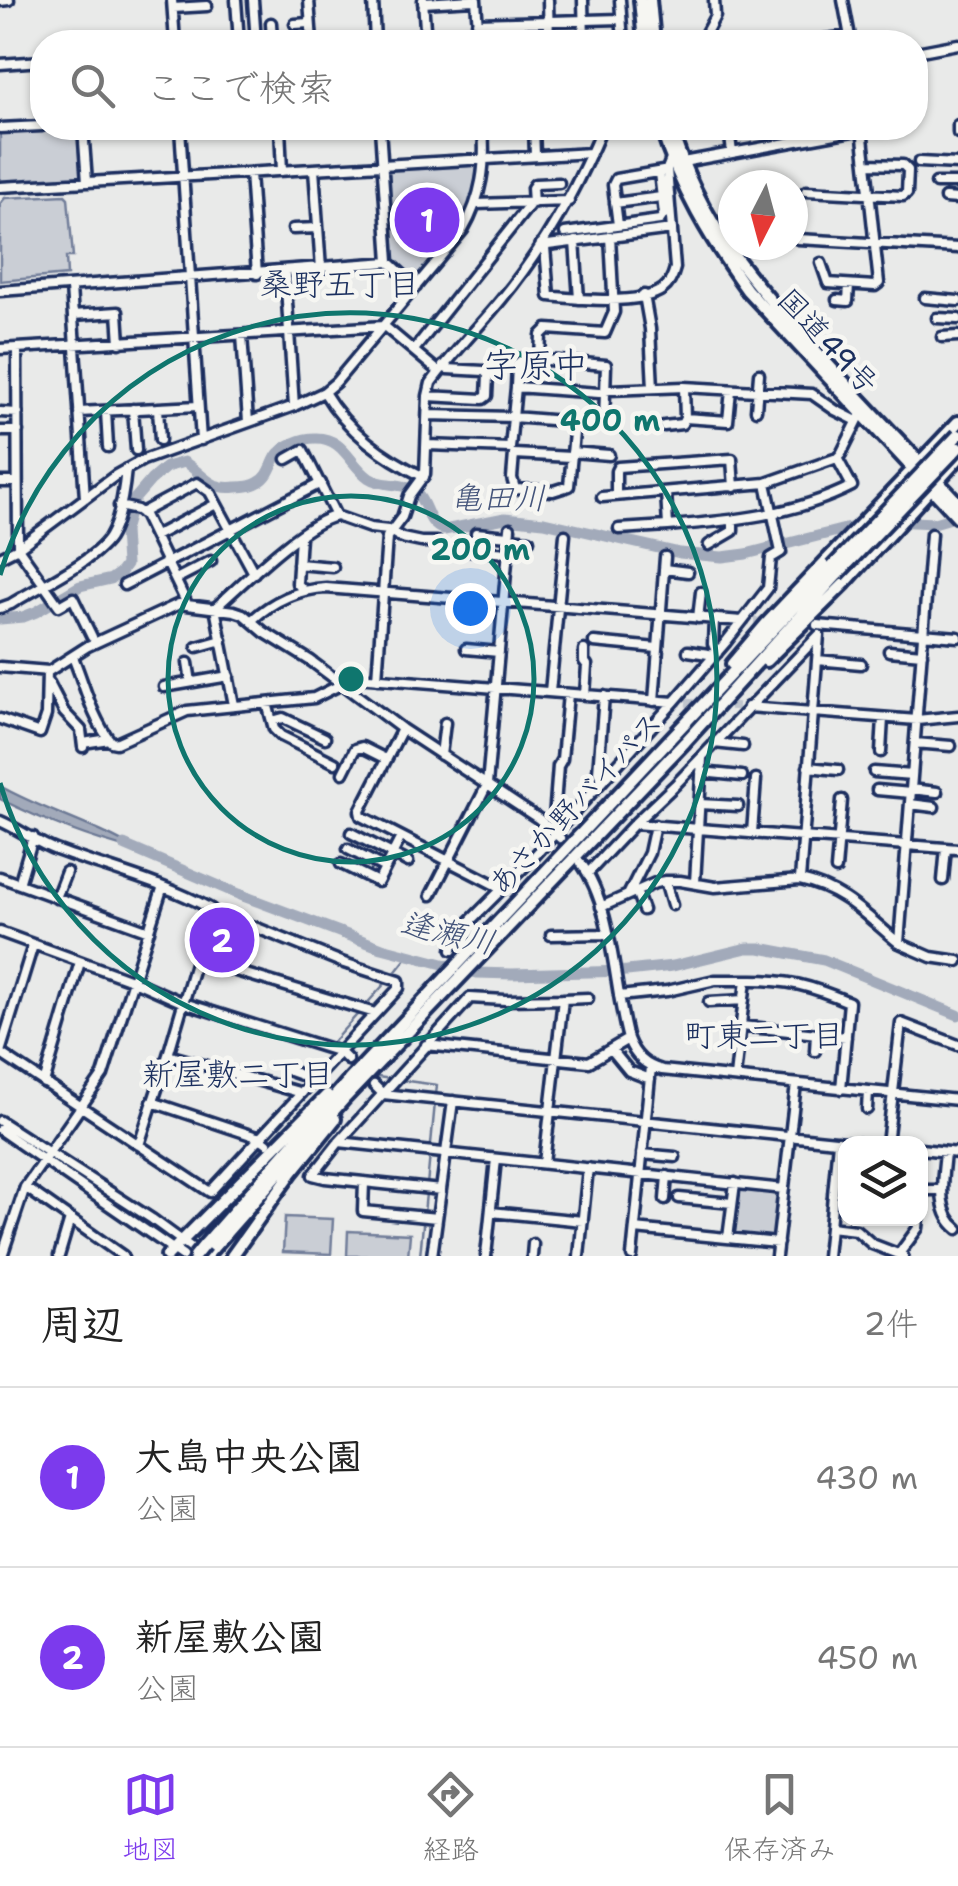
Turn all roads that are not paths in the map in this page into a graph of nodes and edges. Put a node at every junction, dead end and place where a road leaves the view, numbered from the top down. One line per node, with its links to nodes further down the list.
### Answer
1 (0, 0): 2 (street)
2 (8, 0)
3 (236, 0): 27 (street)
4 (253, 0): 28 (street)
5 (373, 0): 31 (street)
6 (474, 0): 15 (street); 24 (street)
7 (548, 0): 20 (street)
8 (583, 0): 21 (street)
9 (620, 0): 19 (street)
10 (640, 0): 37 (highway)
11 (650, 0): 38 (highway)
12 (714, 0): 39 (street)
13 (843, 0): 40 (street)
14 (309, 1): 16 (street); 23 (street)
15 (423, 2): 32 (street)
16 (295, 3)
17 (172, 4): 18 (street); 26 (street)
18 (207, 6)
19 (621, 19): 21 (street); 36 (street)
20 (549, 21): 21 (street); 24 (street); 34 (street)
21 (584, 21): 35 (street)
22 (271, 23): 29 (street)
23 (310, 23): 25 (street); 30 (street)
24 (478, 23): 33 (street)
25 (295, 24)
26 (174, 30)
27 (238, 30)
28 (255, 30)
29 (271, 30)
30 (311, 30)
31 (374, 30)
32 (425, 30)
33 (478, 30)
34 (549, 30)
35 (584, 30)
36 (622, 30)
37 (643, 30)
38 (653, 30)
39 (708, 30)
40 (848, 30)
41 (958, 44): 42 (street)
42 (928, 50)
43 (30, 62): 44 (street)
44 (0, 64)
45 (958, 125): 48 (street)
46 (30, 127): 47 (street)
47 (0, 128)
48 (958, 133)
49 (84, 140): 74 (street)
50 (181, 140): 73 (street)
51 (281, 140): 71 (street)
52 (381, 140): 68 (street)
53 (485, 140): 64 (street)
54 (535, 140): 63 (street)
55 (597, 140): 61 (street)
56 (664, 140): 69 (highway, 国道49号)
57 (671, 140): 69 (highway, 国道49号)
58 (730, 140): 62 (street)
59 (863, 140): 66 (street)
60 (796, 141): 62 (street)
61 (591, 153): 63 (street); 84 (street)
62 (732, 153): 69 (street)
63 (536, 156): 64 (street)
64 (486, 158): 68 (street); 87 (street)
65 (919, 162): 67 (street)
66 (866, 164): 80 (street); 80 (street)
67 (958, 164)
68 (382, 165): 70 (street); 99 (street)
69 (670, 166): 81 (street); 86 (street); 91 (street); 152 (highway, 国道49号); 172 (highway, 国道49号)
70 (314, 169): 71 (street); 89 (street)
71 (282, 171): 72 (street)
72 (250, 172): 73 (street); 103 (street)
73 (184, 176): 74 (street); 104 (street)
74 (87, 182): 78 (street)
75 (559, 183): 85 (street)
76 (936, 183): 77 (street)
77 (958, 183)
78 (0, 187)
79 (808, 191): 80 (street)
80 (870, 195): 96 (street)
81 (661, 197): 86 (street); 88 (street)
82 (945, 198): 83 (street)
83 (958, 199)
84 (568, 201): 85 (street); 97 (street)
85 (532, 203): 87 (street); 128 (street)
86 (615, 203): 88 (street)
87 (477, 204): 107 (street)
88 (618, 225): 92 (street)
89 (318, 228): 90 (street); 101 (street)
90 (293, 229)
91 (672, 229): 93 (street); 109 (street)
92 (564, 233)
93 (610, 236): 95 (street); 112 (street)
94 (808, 240): 96 (street)
95 (575, 241): 97 (street); 111 (street)
96 (875, 244): 98 (street); 105 (street)
97 (543, 246): 111 (street); 130 (street)
98 (958, 248)
99 (389, 262): 101 (street); 107 (street)
100 (821, 263): 105 (street)
101 (321, 268): 102 (street)
102 (285, 272): 103 (street); 119 (street)
103 (257, 274): 104 (street)
104 (190, 278): 106 (street); 123 (street)
105 (849, 284): 113 (street)
106 (71, 287): 108 (street); 115 (street)
107 (416, 287): 118 (street)
108 (0, 292)
109 (644, 296): 112 (street); 134 (street)
110 (925, 298): 114 (street)
111 (579, 299): 112 (street)
112 (613, 300): 129 (street)
113 (837, 300)
114 (958, 301)
115 (73, 315): 124 (street); 125 (street)
116 (937, 318): 117 (street)
117 (958, 318)
118 (384, 326): 119 (street); 128 (street); 138 (street)
119 (289, 331): 120 (street); 141 (street)
120 (242, 334): 123 (street); 153 (street)
121 (958, 336): 122 (street)
122 (942, 337)
123 (194, 338): 124 (street); 140 (street)
124 (120, 342): 125 (street)
125 (75, 345): 126 (street); 147 (street)
126 (18, 348): 127 (street); 148 (street)
127 (0, 349)
128 (414, 350): 130 (street)
129 (540, 360): 133 (street); 136 (street)
130 (441, 369): 139 (street); 139 (street)
131 (758, 374): 137 (street)
132 (684, 386): 134 (street); 135 (street); 151 (street)
133 (516, 387): 136 (street); 150 (street)
134 (652, 388): 136 (street)
135 (731, 390): 137 (street); 151 (street)
136 (605, 391): 154 (street)
137 (757, 391): 144 (street); 152 (street)
138 (324, 392): 141 (street); 174 (street)
139 (428, 396): 149 (street)
140 (198, 406): 142 (street); 161 (street)
141 (294, 406): 153 (street)
142 (158, 408): 143 (street); 160 (street)
143 (134, 410): 145 (street); 165 (street)
144 (756, 410)
145 (106, 411): 147 (street); 163 (street)
146 (0, 412): 148 (street)
147 (79, 412): 184 (street)
148 (18, 413): 158 (street)
149 (428, 415): 150 (street); 162 (street)
150 (513, 418): 154 (street); 166 (street)
151 (685, 418): 156 (street)
152 (860, 418): 169 (street); 172 (highway, 国道49号)
153 (248, 422): 161 (street)
154 (575, 422): 167 (street)
155 (958, 422): 172 (highway)
156 (664, 426)
157 (0, 431): 158 (street)
158 (18, 431): 176 (street)
159 (958, 436): 215 (highway, あさか野バイパス, bridge)
160 (160, 440)
161 (201, 440): 173 (street)
162 (428, 445): 166 (street); 174 (street)
163 (108, 447)
164 (958, 448): 215 (highway, あさか野バイパス, bridge)
165 (136, 450)
166 (512, 451): 167 (street); 167 (street)
167 (572, 455): 168 (street)
168 (609, 455)
169 (837, 458): 178 (street); 189 (street)
170 (287, 459): 177 (street)
171 (958, 459): 179 (highway)
172 (915, 465): 179 (highway, 国道49号); 265 (highway)
173 (126, 469): 184 (street); 186 (street)
174 (424, 476): 195 (street)
175 (0, 482): 176 (street)
176 (17, 482): 205 (street)
177 (321, 483): 190 (street); 194 (street)
178 (766, 483): 180 (street); 189 (street)
179 (934, 484): 187 (highway, 国道49号); 281 (highway)
180 (734, 487): 181 (street); 182 (street)
181 (666, 492): 182 (street); 192 (street)
182 (616, 496): 183 (street)
183 (602, 497)
184 (85, 498): 205 (street)
185 (216, 504): 188 (street); 194 (street); 200 (street)
186 (119, 506): 188 (street); 219 (street)
187 (956, 510)
188 (139, 511): 200 (street)
189 (772, 514): 191 (street); 233 (street)
190 (336, 516): 195 (street); 201 (street)
191 (732, 521): 192 (street); 204 (street)
192 (668, 526): 193 (street)
193 (619, 529)
194 (230, 530): 210 (street); 216 (street)
195 (390, 532): 203 (street); 223 (street)
196 (476, 533): 197 (street)
197 (509, 534): 202 (street); 207 (street)
198 (931, 534): 235 (street)
199 (566, 535): 226 (street)
200 (154, 536): 210 (street)
201 (300, 536): 212 (street); 216 (street)
202 (529, 540)
203 (436, 542)
204 (708, 544)
205 (18, 548): 209 (street); 219 (street)
206 (470, 550): 207 (street)
207 (508, 553): 224 (street)
208 (665, 557): 214 (street)
209 (0, 558)
210 (168, 562): 218 (street); 220 (street)
211 (211, 562): 218 (street)
212 (298, 564): 213 (street); 221 (street)
213 (333, 567)
214 (664, 568): 217 (street); 229 (street)
215 (835, 571): 265 (highway, あさか野バイパス); 281 (highway, あさか野バイパス)
216 (254, 572): 228 (street)
217 (688, 572)
218 (176, 580): 225 (street)
219 (43, 584): 227 (street); 236 (street)
220 (124, 584)
221 (304, 591): 223 (street); 232 (street)
222 (701, 592): 230 (street)
223 (383, 593): 224 (street); 256 (street)
224 (503, 602): 226 (street); 245 (street)
225 (186, 604): 228 (street); 249 (street)
226 (557, 606): 229 (street); 261 (street)
227 (0, 608)
228 (215, 608): 232 (street); 238 (street)
229 (660, 614): 230 (street); 241 (street)
230 (698, 618): 231 (street)
231 (714, 619): 233 (street); 247 (street)
232 (252, 620): 258 (street)
233 (742, 621): 247 (street)
234 (821, 629): 235 (street); 250 (street); 270 (street)
235 (924, 634): 237 (street); 248 (street)
236 (92, 636)
237 (958, 637)
238 (222, 640): 240 (street); 255 (street)
239 (594, 642): 241 (street)
240 (197, 646)
241 (657, 648): 266 (street)
242 (466, 649): 245 (street)
243 (584, 650): 263 (street)
244 (688, 651): 247 (street)
245 (498, 652): 260 (street)
246 (889, 652): 248 (street)
247 (716, 654): 267 (street)
248 (922, 654): 275 (street)
249 (73, 657): 254 (street); 280 (street)
250 (817, 660): 252 (street); 271 (street)
251 (188, 664): 257 (street)
252 (861, 664)
253 (0, 667): 254 (street)
254 (47, 676): 274 (street); 280 (street)
255 (229, 676): 257 (street); 269 (street)
256 (376, 679): 258 (street); 260 (street)
257 (191, 682): 259 (street)
258 (342, 684): 268 (street); 278 (street)
259 (164, 687)
260 (496, 688): 261 (street); 300 (street)
261 (550, 692): 262 (street)
262 (568, 694): 263 (street); 309 (street)
263 (584, 695): 264 (street)
264 (604, 696): 266 (street); 299 (street)
265 (708, 697): 357 (highway, あさか野バイパス)
266 (654, 701): 267 (street)
267 (674, 702): 299 (street)
268 (268, 703): 269 (street); 276 (street)
269 (234, 705): 280 (street)
270 (748, 707): 271 (street); 283 (street)
271 (813, 712): 273 (street); 291 (street)
272 (958, 716): 275 (street)
273 (883, 718): 275 (street); 286 (street)
274 (0, 719)
275 (916, 720): 282 (street)
276 (272, 721): 279 (street); 290 (street)
277 (445, 723): 287 (street)
278 (402, 728): 287 (street); 289 (street)
279 (325, 738)
280 (108, 739)
281 (685, 742): 357 (highway, あさか野バイパス)
282 (915, 743): 285 (street); 296 (street)
283 (714, 744): 284 (street); 288 (street)
284 (743, 746)
285 (951, 746)
286 (880, 752)
287 (441, 755): 300 (street)
288 (702, 758): 293 (street); 313 (street)
289 (386, 759): 295 (street); 320 (street)
290 (335, 763)
291 (808, 766): 292 (street); 321 (street)
292 (838, 770)
293 (701, 772): 297 (street); 305 (street)
294 (874, 772): 296 (street)
295 (343, 773)
296 (912, 775): 302 (street)
297 (742, 776)
298 (756, 779): 317 (street)
299 (602, 781): 312 (street)
300 (487, 785): 310 (street); 328 (street)
301 (878, 790): 302 (street)
302 (911, 791): 303 (street); 306 (street)
303 (937, 792)
304 (842, 800): 322 (street)
305 (698, 804): 307 (street); 315 (street)
306 (910, 804): 308 (street); 323 (street)
307 (738, 806)
308 (934, 807)
309 (554, 818): 310 (street); 312 (street)
310 (539, 819): 318 (street)
311 (0, 821): 319 (street)
312 (566, 821): 318 (street)
313 (634, 824): 314 (street); 335 (street)
314 (655, 826): 315 (street); 344 (street)
315 (697, 829): 317 (street); 340 (street)
316 (352, 832): 327 (street)
317 (752, 833): 321 (street)
318 (558, 835): 343 (street)
319 (33, 837): 341 (street); 342 (street)
320 (402, 837): 327 (street); 328 (street)
321 (803, 837): 322 (street); 337 (street)
322 (840, 840): 323 (street); 333 (street)
323 (907, 845): 324 (street); 354 (street)
324 (946, 848): 326 (street); 338 (street)
325 (348, 849): 332 (street)
326 (958, 849)
327 (392, 854): 329 (street); 332 (street)
328 (449, 861): 343 (street); 345 (street)
329 (408, 862)
330 (581, 863): 335 (street)
331 (341, 864): 332 (street)
332 (386, 868)
333 (836, 870)
334 (66, 872): 346 (street)
335 (588, 873): 348 (street)
336 (0, 878): 341 (street)
337 (800, 880): 340 (street); 354 (street)
338 (944, 880)
339 (665, 881): 340 (street); 344 (street); 347 (street)
340 (694, 883)
341 (19, 884): 346 (street)
342 (162, 889): 350 (street); 358 (street)
343 (503, 890): 356 (street)
344 (632, 893): 348 (street); 349 (street)
345 (432, 895)
346 (56, 898): 350 (street)
347 (672, 905)
348 (600, 908): 353 (street)
349 (643, 910)
350 (149, 931): 363 (street)
351 (0, 932): 355 (street)
352 (551, 934): 353 (street)
353 (608, 934): 364 (street)
354 (899, 943): 359 (street)
355 (34, 945): 360 (street); 379 (street)
356 (452, 950)
357 (475, 953): 388 (highway, あさか野バイパス); 390 (highway, あさか野バイパス)
358 (196, 959): 361 (street); 368 (street)
359 (958, 961)
360 (80, 962): 363 (street); 391 (street)
361 (234, 970): 370 (street); 370 (street)
362 (746, 980): 364 (street); 367 (street); 373 (street)
363 (134, 982): 368 (street); 402 (street)
364 (619, 992): 374 (street)
365 (563, 998): 366 (street); 375 (street); 382 (street)
366 (588, 998)
367 (744, 1000): 369 (street); 371 (street)
368 (184, 1002): 380 (street); 381 (street)
369 (709, 1002)
370 (375, 1014): 380 (street)
371 (741, 1026): 372 (street); 386 (street)
372 (816, 1034): 373 (street); 378 (street)
373 (846, 1037): 394 (street)
374 (628, 1039): 377 (street); 384 (street)
375 (426, 1045): 382 (street); 397 (street)
376 (958, 1045): 398 (street)
377 (610, 1049): 382 (street); 389 (street)
378 (814, 1051)
379 (0, 1052): 391 (street)
380 (340, 1052): 383 (street); 387 (street)
381 (168, 1054): 396 (street); 401 (street)
382 (556, 1059): 404 (street)
383 (348, 1060)
384 (651, 1067): 386 (street); 389 (street)
385 (287, 1070): 387 (street)
386 (735, 1077): 392 (street)
387 (315, 1080): 396 (street)
388 (348, 1080): 450 (highway); 452 (highway, あさか野バイパス)
389 (650, 1080): 406 (street)
390 (362, 1081): 452 (highway, あさか野バイパス); 457 (highway)
391 (44, 1083): 402 (street)
392 (796, 1084): 394 (street); 408 (street)
393 (374, 1085): 397 (street)
394 (841, 1089): 395 (street)
395 (868, 1091): 398 (street); 403 (street)
396 (302, 1093): 410 (street)
397 (383, 1094): 400 (street); 412 (street)
398 (893, 1094): 399 (street); 409 (street)
399 (958, 1100)
400 (453, 1101): 404 (street); 417 (street)
401 (152, 1102): 410 (street); 413 (street)
402 (81, 1107): 413 (street); 419 (street)
403 (866, 1109)
404 (550, 1111): 406 (street); 422 (street)
405 (0, 1121): 419 (street)
406 (645, 1121): 408 (street); 418 (street)
407 (0, 1130): 419 (street)
408 (789, 1136): 411 (street); 431 (street)
409 (888, 1136)
410 (263, 1141): 413 (street)
411 (838, 1141): 428 (street)
412 (338, 1142): 417 (street); 426 (street)
413 (138, 1145)
414 (928, 1150): 415 (street)
415 (945, 1152): 416 (street); 434 (street)
416 (958, 1153)
417 (446, 1154): 421 (street); 432 (street)
418 (642, 1154): 420 (street); 424 (street)
419 (46, 1156): 430 (street); 450 (street)
420 (674, 1157)
421 (496, 1159): 422 (street); 438 (street)
422 (544, 1163): 423 (street)
423 (588, 1168): 424 (street); 441 (street)
424 (640, 1173): 425 (street); 444 (street)
425 (668, 1176): 427 (street); 436 (street)
426 (364, 1182): 432 (street); 439 (street)
427 (734, 1183): 431 (street); 437 (street)
428 (834, 1187): 429 (street); 443 (street)
429 (838, 1187)
430 (24, 1188): 440 (street); 449 (street)
431 (784, 1189): 447 (street)
432 (441, 1190): 439 (street)
433 (928, 1190): 434 (street)
434 (942, 1190): 445 (street)
435 (679, 1198): 437 (street)
436 (665, 1199)
437 (732, 1204): 446 (street)
438 (491, 1212): 441 (street); 459 (street)
439 (437, 1218): 458 (street)
440 (70, 1219): 455 (street); 456 (street)
441 (583, 1221): 461 (street)
442 (918, 1226): 453 (street)
443 (830, 1227): 451 (street); 464 (street)
444 (635, 1229): 446 (street); 462 (street)
445 (958, 1229)
446 (728, 1238): 447 (street)
447 (778, 1243): 463 (street)
448 (533, 1244): 460 (street)
449 (3, 1245): 454 (street)
450 (176, 1250): 452 (street)
451 (877, 1251): 453 (street)
452 (204, 1253)
453 (901, 1255)
454 (2, 1256)
455 (59, 1256)
456 (122, 1256)
457 (232, 1256)
458 (432, 1256)
459 (486, 1256)
460 (532, 1256)
461 (579, 1256)
462 (632, 1256)
463 (776, 1256)
464 (827, 1256)

